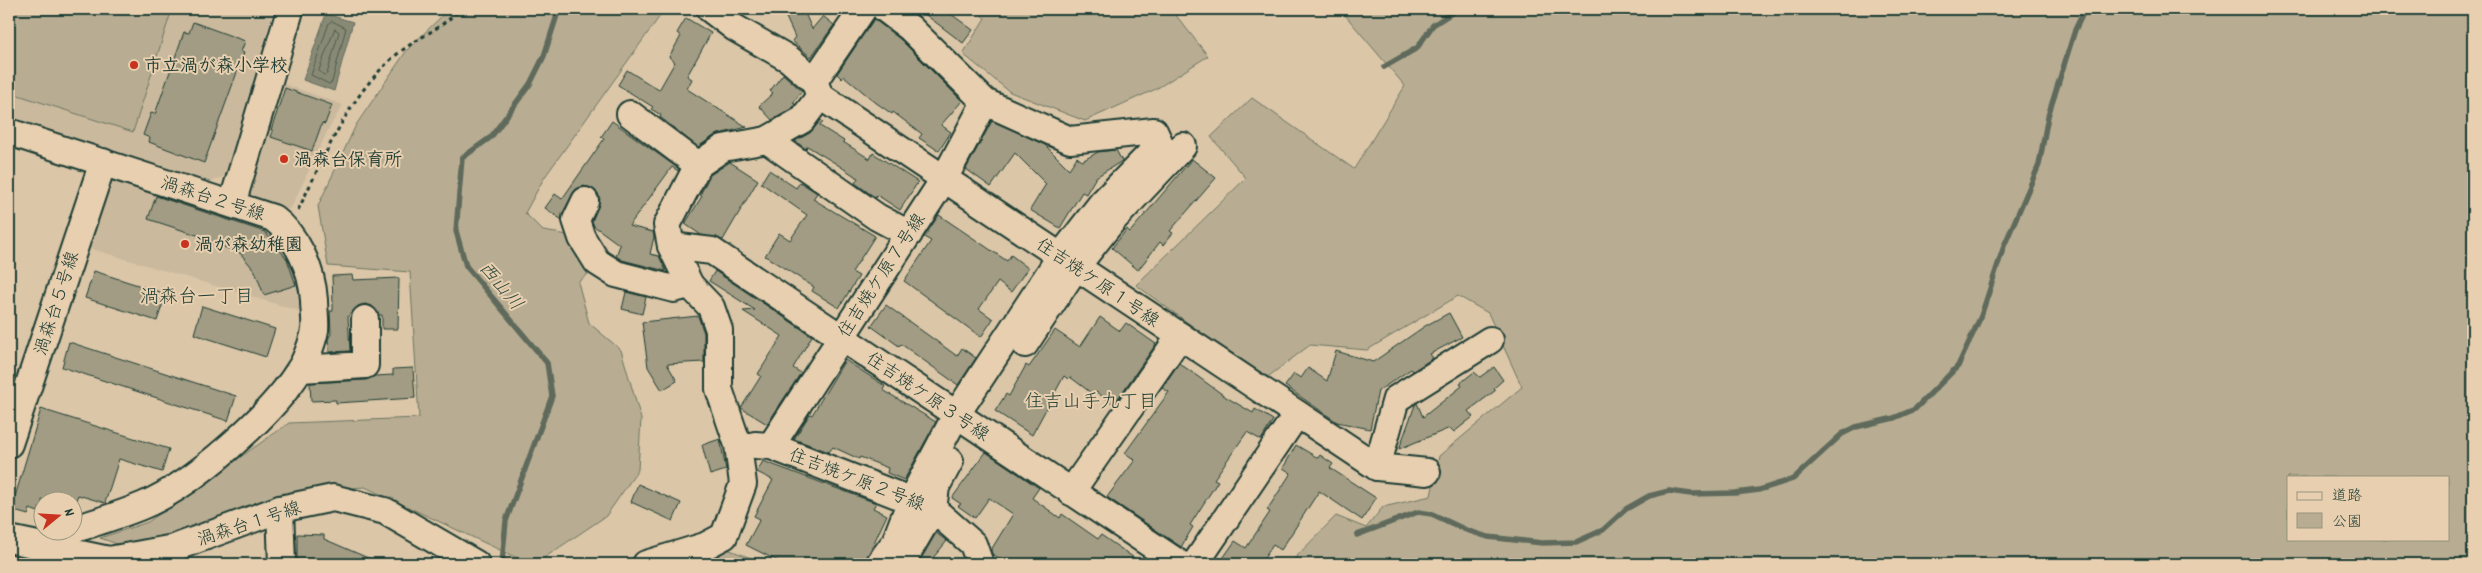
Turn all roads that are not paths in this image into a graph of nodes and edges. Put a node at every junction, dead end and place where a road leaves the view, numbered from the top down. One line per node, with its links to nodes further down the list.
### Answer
1 (289, 9): 15 (street)
2 (710, 9): 5 (street, 住吉焼ケ原１号線)
3 (863, 9): 5 (street)
4 (885, 9): 6 (street)
5 (817, 88): 9 (street); 13 (street, 住吉焼ケ原１号線)
6 (985, 102): 13 (street, 住吉焼ケ原７号線); 18 (street)
7 (630, 114): 12 (street)
8 (9, 132): 11 (street, 渦森台２号線)
9 (767, 140): 12 (street); 16 (street)
10 (1183, 146): 18 (street)
11 (103, 162): 15 (street, 渦森台２号線); 27 (street, 渦森台５号線)
12 (698, 165): 17 (street)
13 (944, 179): 16 (street, 住吉焼ケ原７号線); 18 (street, 住吉焼ケ原１号線)
14 (585, 201): 19 (street)
15 (232, 204): 24 (street, 渦森台２号線)
16 (909, 234): 22 (street, 住吉焼ケ原７号線)
17 (671, 246): 19 (street); 22 (street, 住吉焼ケ原３号線)
18 (1068, 262): 21 (street, 住吉焼ケ原１号線); 26 (street)
19 (690, 285): 28 (street)
20 (371, 332): 24 (street)
21 (1180, 336): 25 (street, 住吉焼ケ原１号線); 32 (street)
22 (840, 337): 26 (street, 住吉焼ケ原３号線); 29 (street, 住吉焼ケ原７号線)
23 (1490, 340): 30 (street)
24 (301, 369): 35 (street, 渦森台２号線)
25 (1297, 414): 30 (street, 住吉焼ケ原１号線); 45 (street)
26 (963, 420): 32 (street, 住吉焼ケ原３号線); 33 (street)
27 (9, 444)
28 (738, 445): 29 (street, 住吉焼ケ原２号線); 40 (street)
29 (772, 446): 33 (street, 住吉焼ケ原２号線)
30 (1377, 467): 31 (street, 住吉焼ケ原１号線)
31 (1426, 472)
32 (1071, 492): 44 (street, 住吉焼ケ原３号線)
33 (922, 504): 41 (street); 42 (street); 43 (street, 住吉焼ケ原２号線)
34 (280, 509): 37 (street, 渦森台１号線); 38 (street, 渦森台１号線); 39 (street)
35 (82, 527)
36 (32, 539): 37 (street, 渦森台２号線)
37 (19, 542)
38 (470, 560)
39 (282, 564)
40 (646, 564)
41 (879, 564)
42 (901, 564)
43 (980, 564)
44 (1180, 564)
45 (1195, 564)

